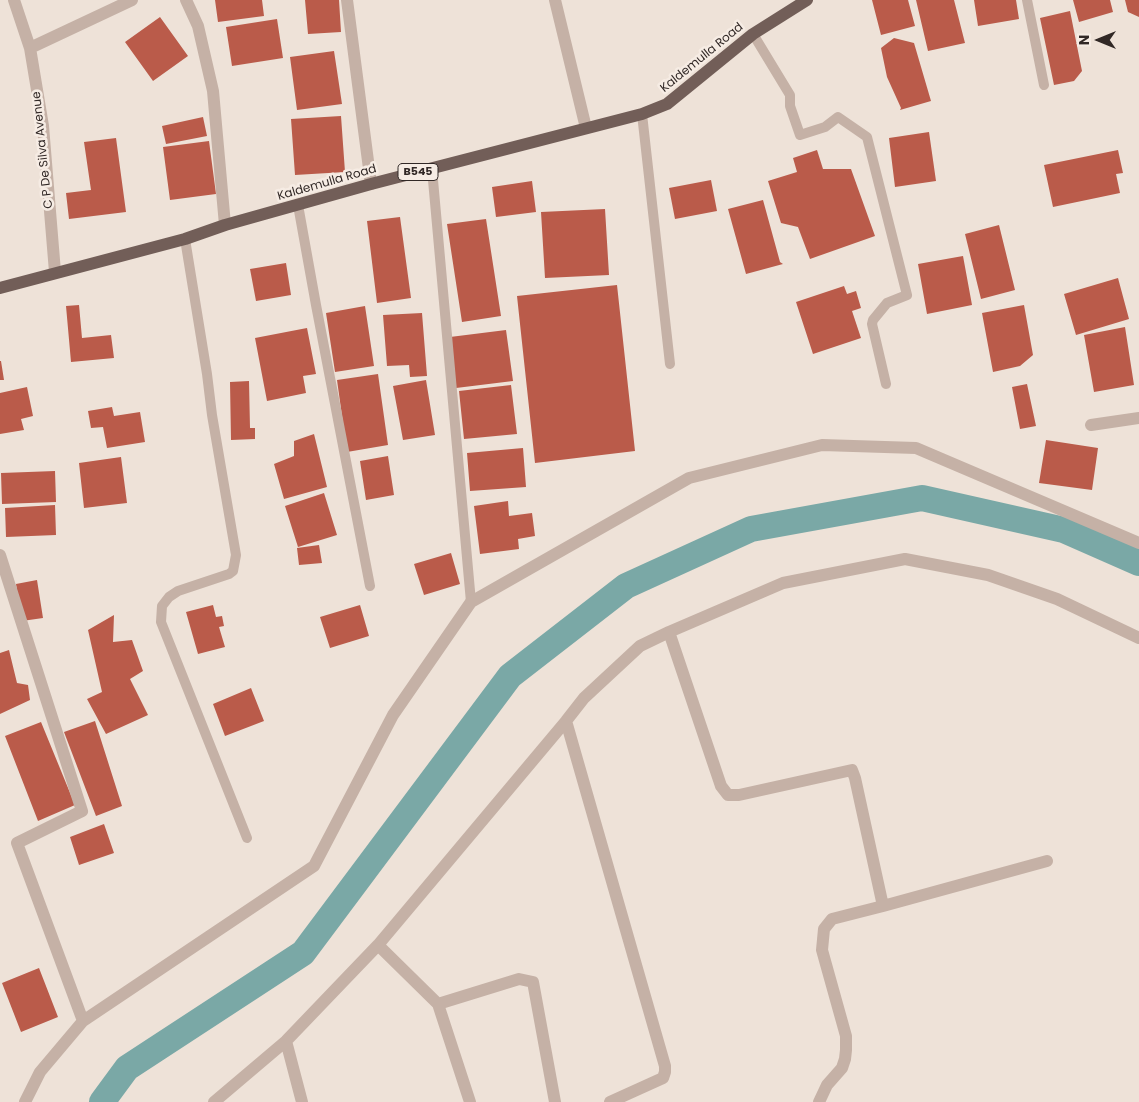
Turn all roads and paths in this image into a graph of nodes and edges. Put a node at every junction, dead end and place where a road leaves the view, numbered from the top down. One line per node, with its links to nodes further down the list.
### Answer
1 (14, 0): 10 (street, C P De Silva Avenue)
2 (132, 0): 8 (street)
3 (186, 0): 17 (street)
4 (347, 0): 15 (street)
5 (555, 0): 13 (street)
6 (808, 0): 9 (main road, Kaldemulla Road / B545)
7 (1026, 0): 11 (lane)
8 (112, 4): 10 (street)
9 (753, 34): 12 (main road, Kaldemulla Road / B545); 22 (lane)
10 (30, 48): 19 (street, C P De Silva Avenue)
11 (1044, 85)
12 (642, 114): 13 (main road, Kaldemulla Road / B545); 21 (lane)
13 (586, 128): 14 (main road, Kaldemulla Road / B545)
14 (432, 169): 15 (main road, Kaldemulla Road / B545); 28 (lane)
15 (371, 184): 16 (main road, Kaldemulla Road / B545)
16 (298, 205): 17 (main road, Kaldemulla Road / B545); 27 (lane)
17 (225, 225): 18 (main road, Kaldemulla Road / B545)
18 (184, 239): 19 (main road, Kaldemulla Road / B545); 32 (lane)
19 (55, 272): 20 (main road, Kaldemulla Road / B545)
20 (0, 288)
21 (670, 364)
22 (886, 384)
23 (1139, 418): 24 (street)
24 (1091, 425)
25 (1139, 543): 28 (street)
26 (0, 555): 37 (street)
27 (370, 586)
28 (471, 602): 37 (street)
29 (669, 632): 30 (street); 31 (street); 34 (street)
30 (1139, 638)
31 (566, 722): 35 (street); 44 (street)
32 (247, 838)
33 (1046, 861): 34 (street)
34 (883, 906): 45 (street)
35 (378, 944): 36 (street); 38 (street)
36 (438, 1004): 42 (street); 43 (street)
37 (83, 1021): 39 (street)
38 (286, 1041): 40 (street); 41 (street)
39 (25, 1102)
40 (214, 1102)
41 (302, 1102)
42 (470, 1102)
43 (555, 1102)
44 (610, 1102)
45 (819, 1102)

